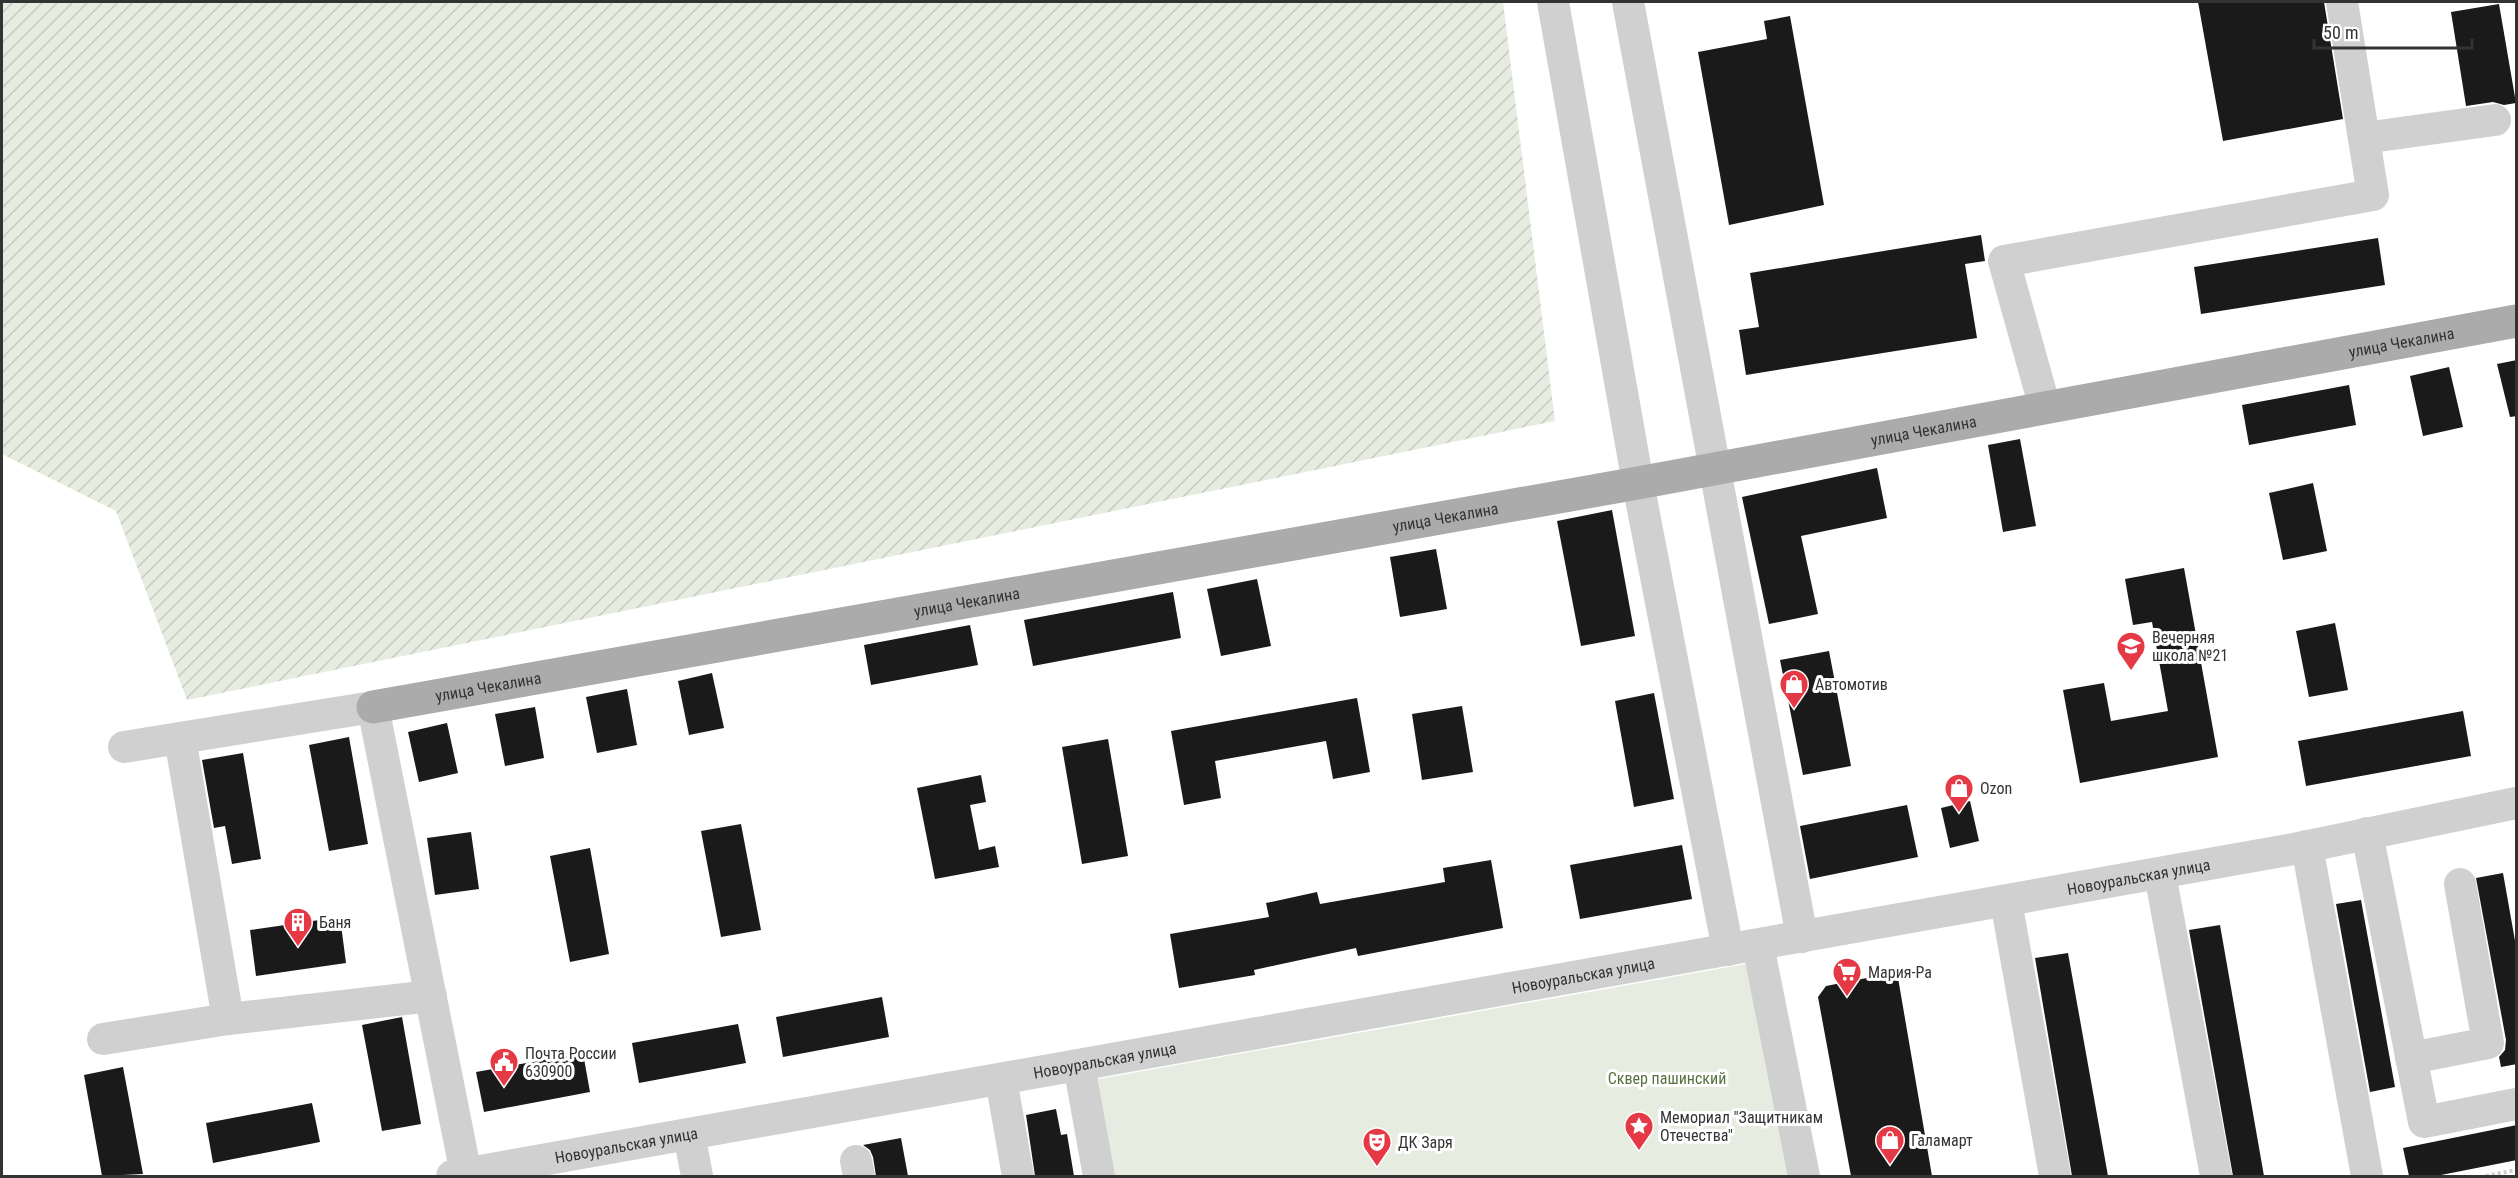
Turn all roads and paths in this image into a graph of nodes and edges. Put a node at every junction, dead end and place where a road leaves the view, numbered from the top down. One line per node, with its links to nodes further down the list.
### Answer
1 (1553, 2): 9 (street)
2 (1628, 2): 8 (street)
3 (2342, 2): 5 (street)
4 (2494, 120): 5 (street)
5 (2364, 138): 7 (street)
6 (2517, 321): 7 (main road, улица Чекалина)
7 (2045, 408): 8 (main road, улица Чекалина)
8 (1715, 469): 9 (main road, улица Чекалина); 19 (street)
9 (1638, 483): 10 (main road, улица Чекалина); 21 (street)
10 (373, 707): 11 (street); 22 (street)
11 (180, 738): 12 (street); 23 (street)
12 (124, 747)
13 (2517, 803): 14 (street, Новоуральская улица)
14 (2367, 833): 15 (street, Новоуральская улица); 25 (street)
15 (2307, 846): 16 (street, Новоуральская улица); 39 (street)
16 (2160, 874): 18 (street, Новоуральская улица); 38 (street)
17 (2460, 884): 25 (street)
18 (2006, 901): 19 (street, Новоуральская улица); 37 (street)
19 (1802, 938): 20 (street, Новоуральская улица)
20 (1758, 945): 21 (street, Новоуральская улица); 36 (street)
21 (1728, 950): 26 (street, Новоуральская улица)
22 (431, 996): 23 (street); 32 (street)
23 (228, 1019): 24 (street)
24 (103, 1039)
25 (2411, 1058): 28 (street)
26 (1079, 1065): 27 (street, Новоуральская улица); 35 (street)
27 (1001, 1079): 29 (street, Новоуральская улица); 34 (street)
28 (2517, 1104)
29 (689, 1134): 30 (street, Новоуральская улица); 33 (street)
30 (521, 1170): 32 (street, Новоуральская улица)
31 (2517, 1170): 40 (path)
32 (459, 1175)
33 (697, 1176)
34 (1018, 1176)
35 (1099, 1176)
36 (1804, 1176)
37 (2055, 1176)
38 (2216, 1176)
39 (2367, 1176)
40 (2486, 1176)

